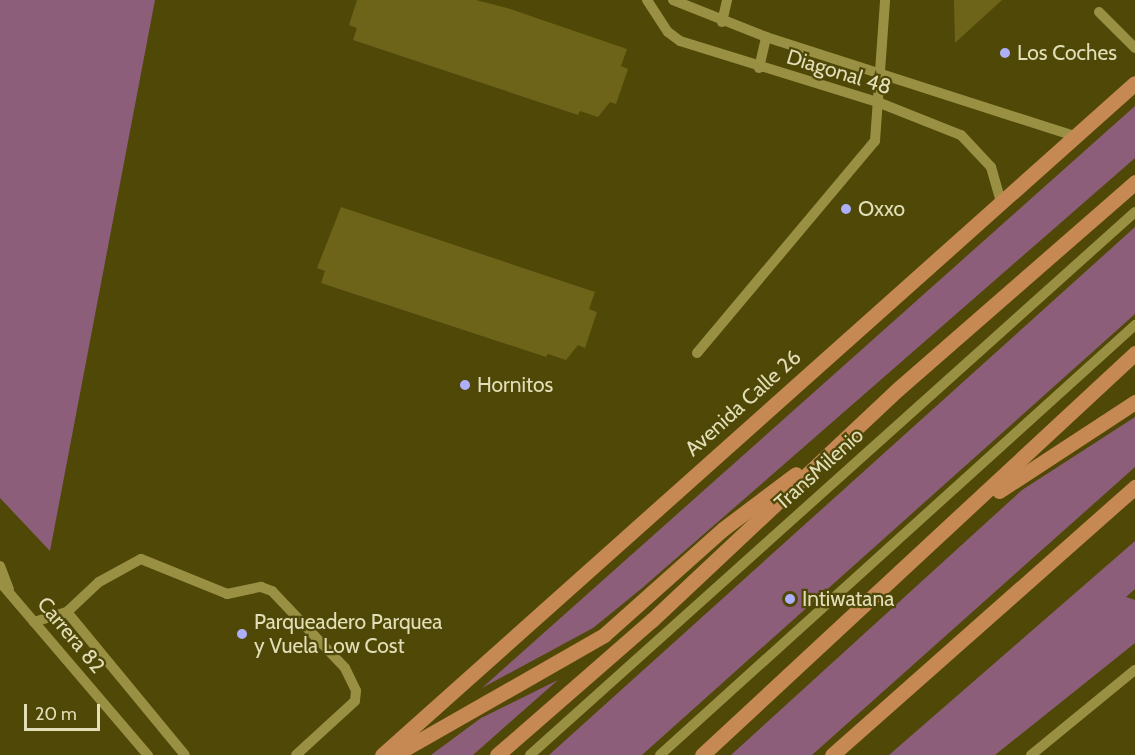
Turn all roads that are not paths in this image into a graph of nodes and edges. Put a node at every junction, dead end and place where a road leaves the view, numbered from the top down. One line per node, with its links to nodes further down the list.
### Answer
1 (647, 0): 9 (street, Diagonal 48)
2 (672, 0): 6 (street, Diagonal 48)
3 (727, 0): 6 (street)
4 (885, 0): 10 (street)
5 (1100, 12): 8 (street)
6 (722, 22): 7 (street, Diagonal 48)
7 (766, 37): 9 (street); 10 (street, Diagonal 48)
8 (1135, 48)
9 (759, 68): 12 (street, Diagonal 48)
10 (883, 73): 12 (street); 13 (street, Diagonal 48)
11 (1135, 83): 13 (main road, Avenida Calle 26)
12 (880, 103): 15 (street, Diagonal 48); 18 (street)
13 (1075, 136): 15 (main road, Avenida Calle 26)
14 (1135, 182): 21 (main road)
15 (1001, 201): 33 (main road, Avenida Calle 26)
16 (1135, 212): 36 (street, TransMilenio)
17 (1135, 325): 37 (street)
18 (697, 353)
19 (1135, 353): 23 (main road)
20 (1135, 402): 23 (main road)
21 (858, 427): 34 (main road); 35 (main road)
22 (1135, 487): 39 (main road)
23 (960, 518): 38 (main road)
24 (0, 566): 26 (street, Carrera 82)
25 (0, 582): 26 (street, Carrera 82)
26 (12, 595): 28 (street, Carrera 82)
27 (67, 612): 28 (street); 31 (street); 32 (street)
28 (34, 622): 30 (street, Carrera 82)
29 (1135, 670): 40 (street)
30 (148, 755)
31 (185, 755)
32 (296, 755)
33 (382, 755)
34 (394, 755)
35 (497, 755)
36 (530, 755)
37 (660, 755)
38 (702, 755)
39 (832, 755)
40 (1031, 755)

